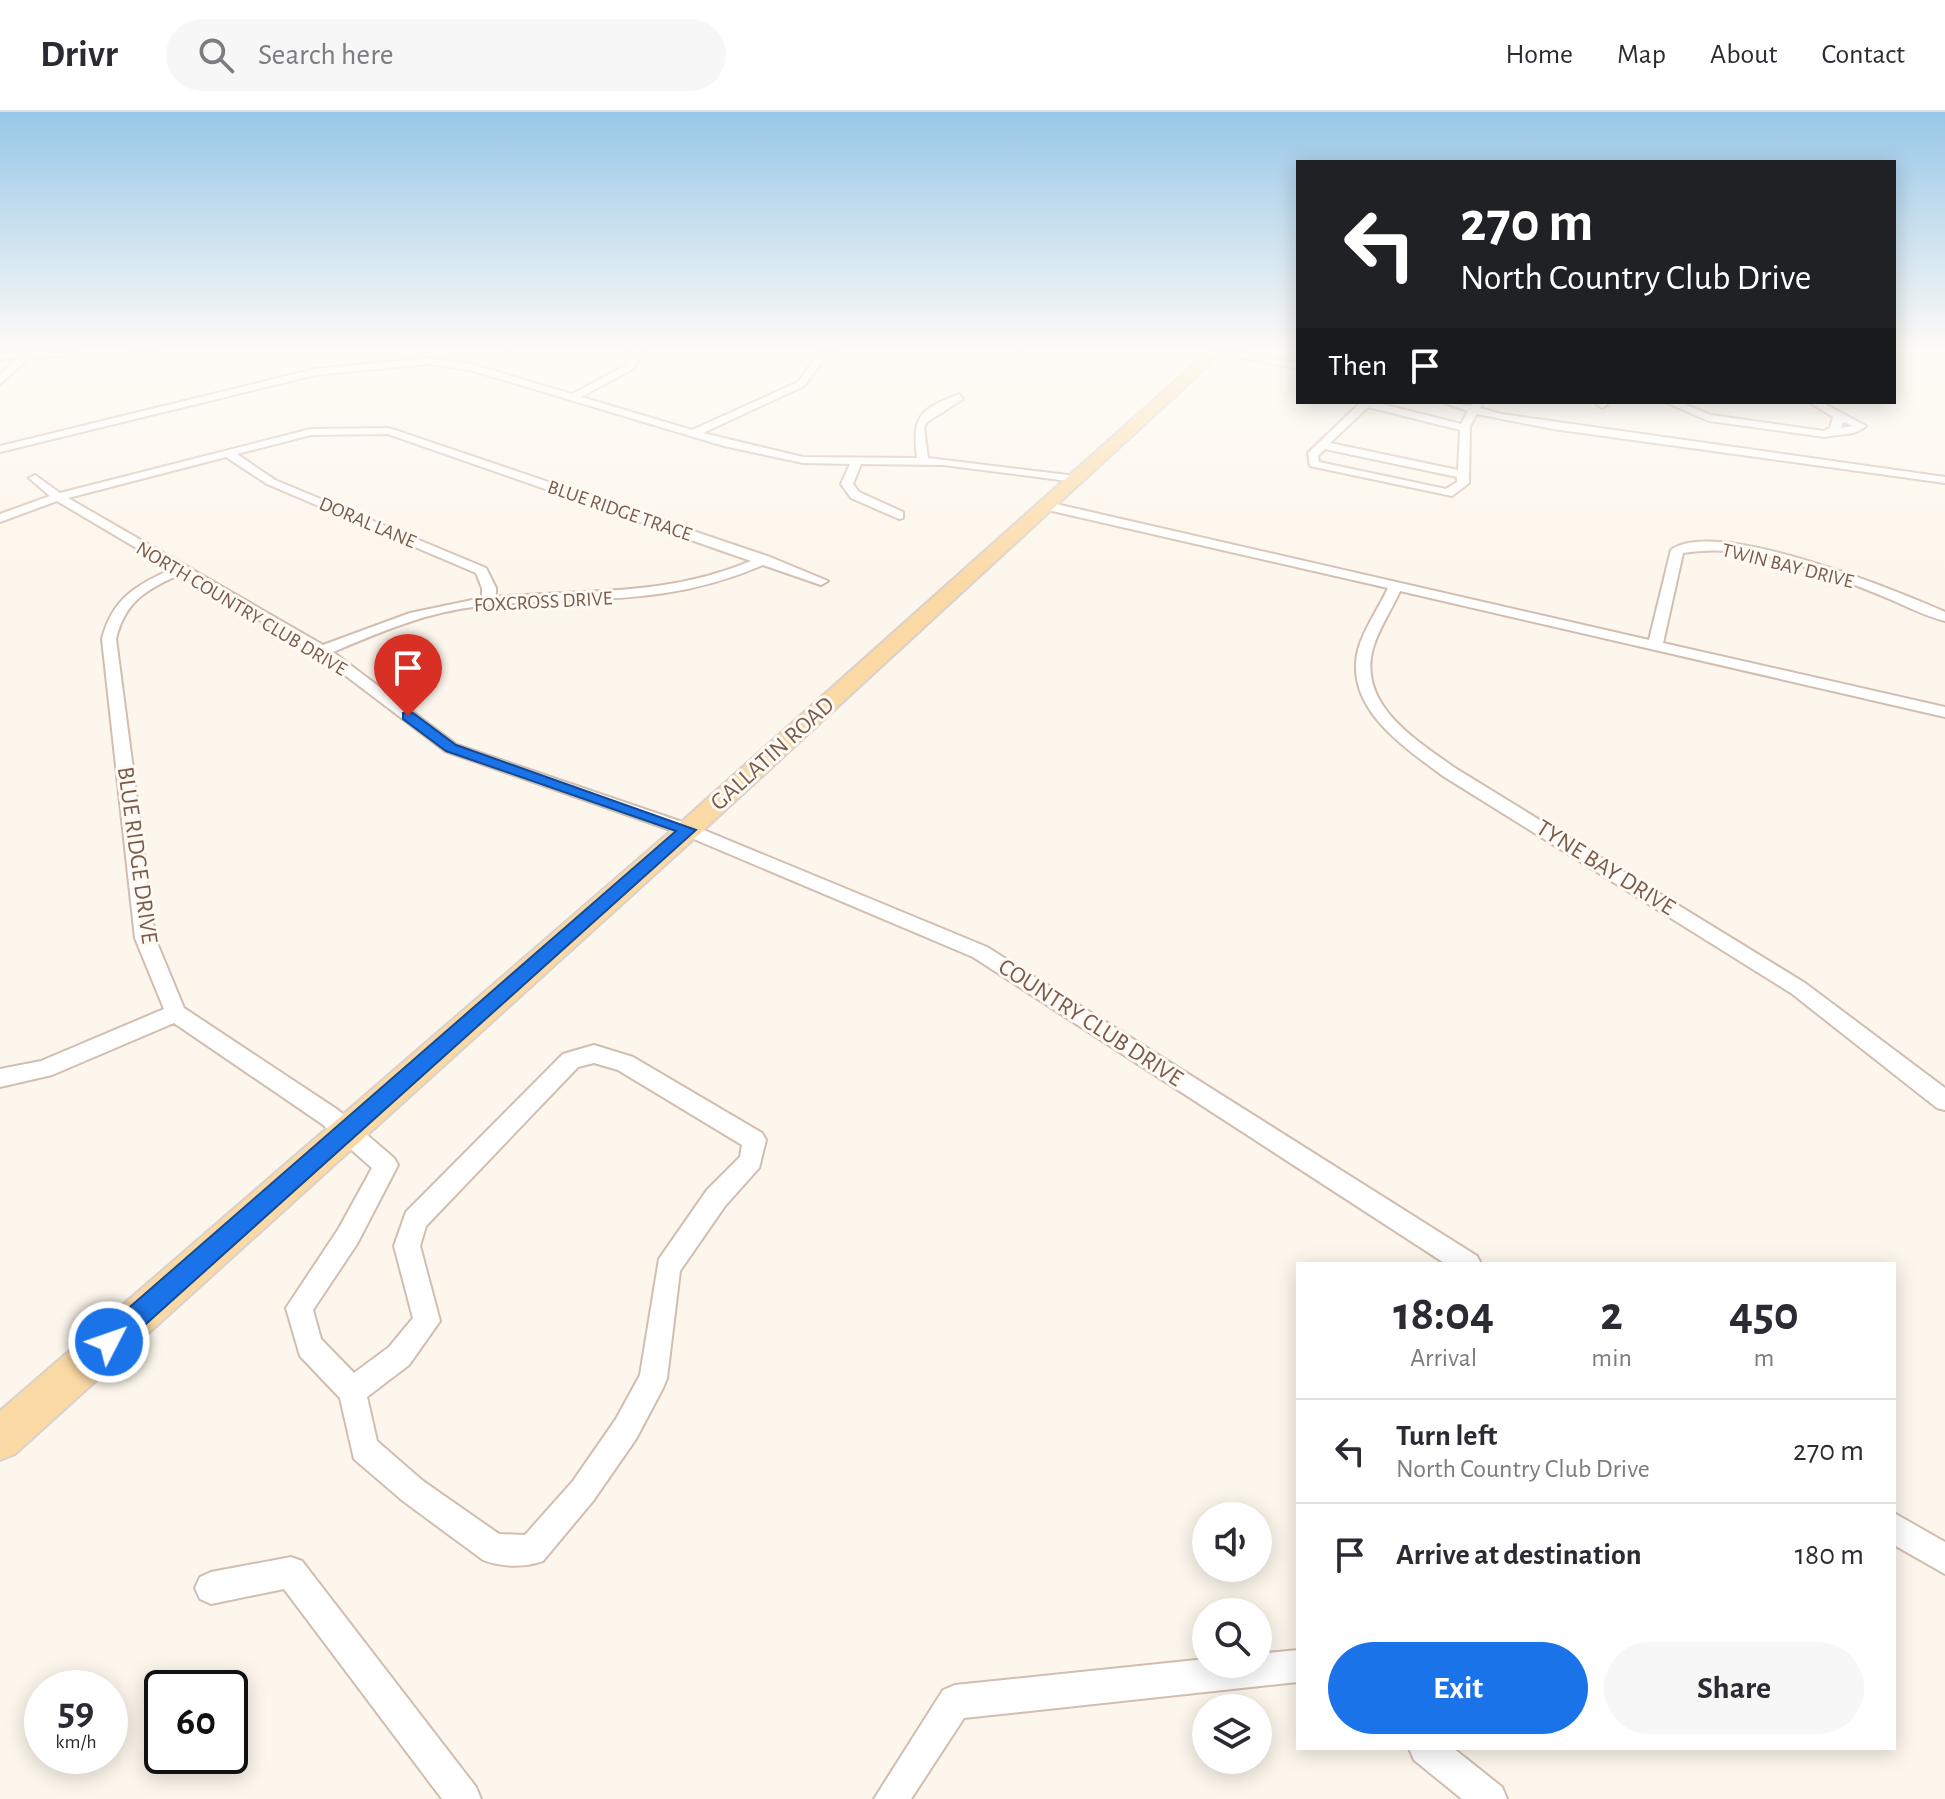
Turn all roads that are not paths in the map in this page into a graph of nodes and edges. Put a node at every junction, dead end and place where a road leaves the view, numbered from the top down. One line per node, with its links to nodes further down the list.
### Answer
1 (1465, 428): 20 (street)
2 (83, 429): 16 (street)
3 (353, 429): 17 (street, BLUE RIDGE TRACE); 28 (street, BLUE RIDGE TRACE)
4 (674, 429): 13 (street)
5 (703, 429): 13 (street)
6 (919, 429): 19 (street)
7 (1131, 429): 22 (main road, GALLATIN ROAD)
8 (1340, 429): 15 (street)
9 (1573, 429): 23 (street)
10 (1784, 429): 12 (street)
11 (1856, 429): 12 (street)
12 (1835, 430)
13 (692, 434): 18 (street)
14 (0, 437): 16 (street)
15 (1323, 445): 20 (street); 20 (street)
16 (4, 448)
17 (227, 453): 24 (street, BLUE RIDGE TRACE); 32 (street, DORAL LANE)
18 (856, 463): 19 (street); 26 (street)
19 (923, 463): 22 (street)
20 (1464, 475)
21 (35, 478): 24 (street, NORTH COUNTRY CLUB DRIVE)
22 (1076, 479): 25 (main road, GALLATIN ROAD)
23 (1945, 480)
24 (58, 497): 27 (street, BLUE RIDGE TRACE); 29 (street, NORTH COUNTRY CLUB DRIVE)
25 (1043, 505): 31 (street); 37 (main road, GALLATIN ROAD)
26 (899, 515)
27 (0, 518)
28 (765, 560): 30 (street, BLUE RIDGE TRACE); 32 (street, FOXCROSS DRIVE)
29 (180, 570): 35 (street, NORTH COUNTRY CLUB DRIVE); 38 (street, BLUE RIDGE DRIVE)
30 (821, 581)
31 (1396, 586): 34 (street); 40 (street, TYNE BAY DRIVE)
32 (489, 602): 35 (street, FOXCROSS DRIVE)
33 (1945, 617): 34 (street, TWIN BAY DRIVE)
34 (1655, 646): 36 (street)
35 (322, 651): 37 (street, NORTH COUNTRY CLUB DRIVE)
36 (1945, 712)
37 (688, 830): 41 (main road, GALLATIN ROAD); 42 (street, COUNTRY CLUB DRIVE)
38 (176, 1013): 39 (street); 41 (street)
39 (0, 1078)
40 (1945, 1101)
41 (348, 1130): 43 (street); 44 (main road, GALLATIN ROAD)
42 (1465, 1262)
43 (352, 1391): 43 (street)
44 (0, 1439)
45 (1896, 1529): 46 (street)
46 (1945, 1559)
47 (211, 1588): 50 (street)
48 (1296, 1666): 51 (street)
49 (1429, 1750): 52 (street)
50 (464, 1799)
51 (891, 1799)
52 (1490, 1799)

